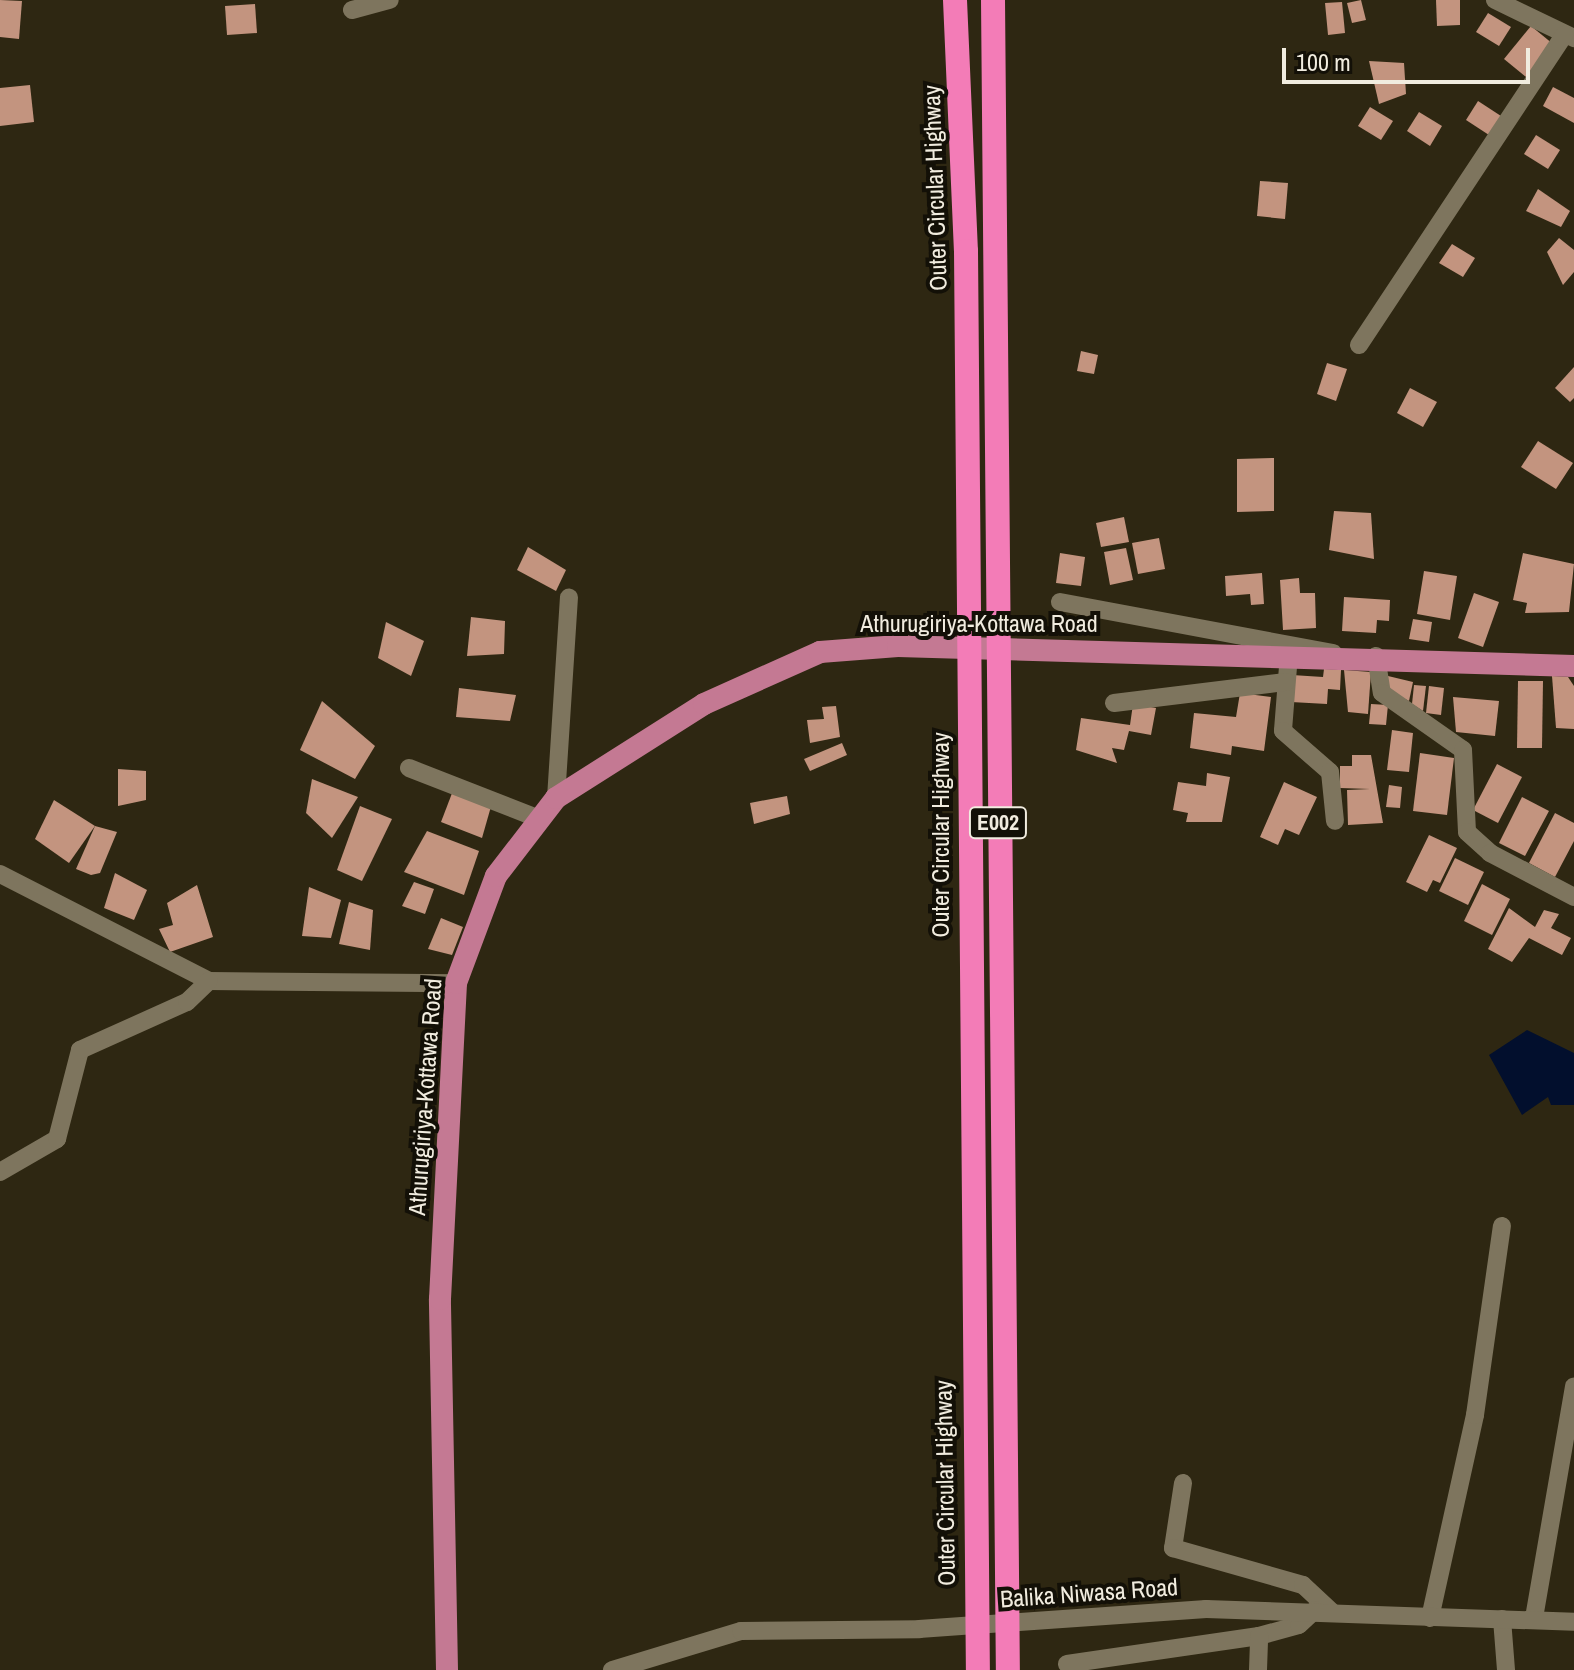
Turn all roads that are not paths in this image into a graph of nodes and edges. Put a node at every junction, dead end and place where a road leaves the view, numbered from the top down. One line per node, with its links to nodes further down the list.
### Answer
1 (390, 0): 5 (street)
2 (955, 0): 37 (highway, Outer Circular Highway / E002)
3 (993, 0): 38 (highway, E002)
4 (1495, 0): 6 (street)
5 (352, 10)
6 (1569, 37): 7 (street)
7 (1359, 345)
8 (569, 597): 17 (street)
9 (1060, 602): 11 (street)
10 (1289, 654): 11 (main road, Athurugiriya-Kottawa Road); 14 (street); 17 (main road, Athurugiriya-Kottawa Road)
11 (1342, 655): 12 (main road, Athurugiriya-Kottawa Road)
12 (1376, 656): 13 (main road, Athurugiriya-Kottawa Road); 21 (street)
13 (1574, 666)
14 (1286, 682): 15 (street); 19 (street)
15 (1114, 703)
16 (409, 768): 18 (street)
17 (556, 798): 18 (main road, Athurugiriya-Kottawa Road)
18 (535, 817): 23 (main road, Athurugiriya-Kottawa Road)
19 (1335, 821)
20 (0, 874): 22 (street)
21 (1574, 897)
22 (209, 981): 23 (street); 24 (street)
23 (456, 983): 35 (main road, Athurugiriya-Kottawa Road)
24 (0, 1172)
25 (1502, 1226): 29 (street)
26 (1574, 1386): 30 (street)
27 (1183, 1483): 28 (street)
28 (1324, 1611): 29 (street, Balika Niwasa Road); 33 (street); 36 (street, Balika Niwasa Road)
29 (1430, 1618): 31 (street, Balika Niwasa Road)
30 (1534, 1618): 31 (street, Balika Niwasa Road); 32 (street, Balika Niwasa Road)
31 (1502, 1619): 40 (street)
32 (1574, 1622)
33 (1259, 1636): 34 (street); 39 (street)
34 (1067, 1664)
35 (447, 1670)
36 (612, 1670)
37 (978, 1670)
38 (1008, 1670)
39 (1258, 1670)
40 (1506, 1670)

